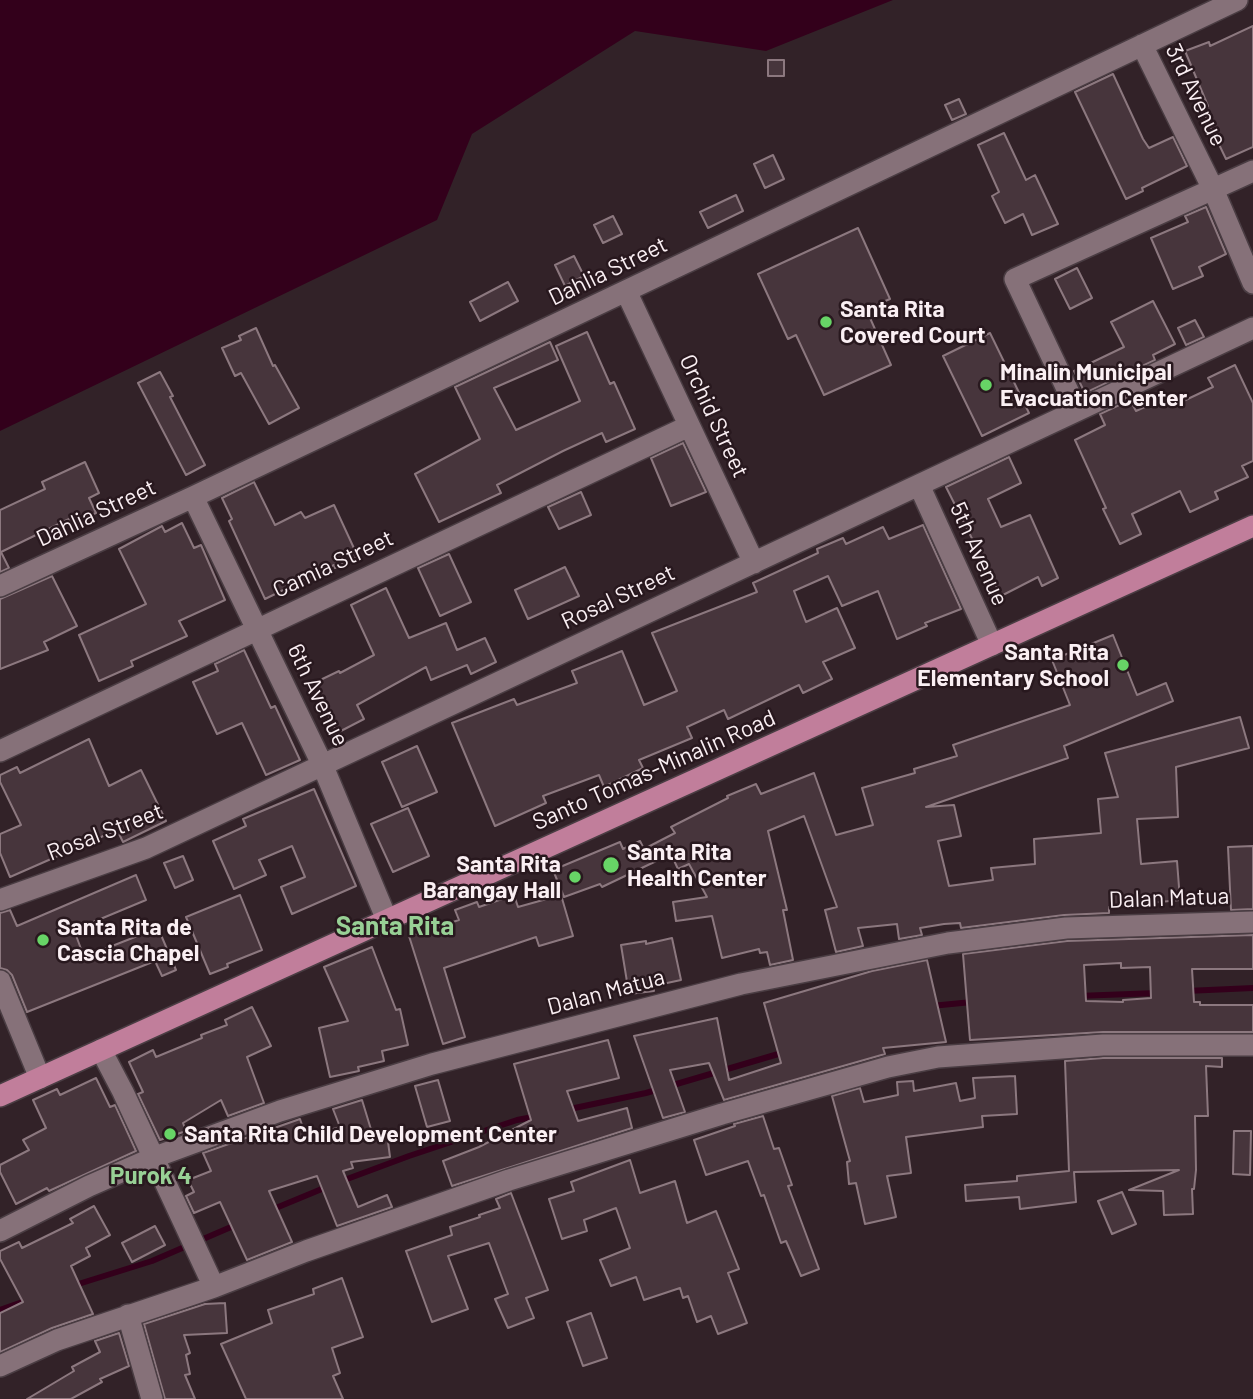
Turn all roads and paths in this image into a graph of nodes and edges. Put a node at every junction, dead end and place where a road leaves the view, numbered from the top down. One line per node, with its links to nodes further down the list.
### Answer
1 (1237, 0): 2 (street, Dahlia Street)
2 (1142, 45): 4 (street, 3rd Avenue); 6 (street, Dahlia Street)
3 (1253, 171): 4 (street)
4 (1213, 189): 5 (street, 3rd Avenue); 8 (street)
5 (1253, 283)
6 (626, 291): 9 (street, Orchid Street); 11 (street, Dahlia Street)
7 (1253, 328): 8 (street, Rosal Street)
8 (1077, 410): 10 (street, Rosal Street)
9 (689, 426): 13 (street, Orchid Street); 15 (street, Camia Street)
10 (919, 485): 13 (street, Rosal Street); 16 (street, 5th Avenue)
11 (193, 498): 14 (street, Dahlia Street); 15 (street, 6th Avenue)
12 (1253, 526): 16 (main road, Santo Tomas-Minalin Road)
13 (754, 563): 18 (street, Rosal Street)
14 (0, 586)
15 (257, 629): 17 (street, Camia Street); 18 (street, 6th Avenue)
16 (992, 645): 20 (main road, Santo Tomas-Minalin Road)
17 (0, 751)
18 (322, 764): 19 (street, Rosal Street); 20 (street, 6th Avenue)
19 (0, 900)
20 (387, 920): 24 (main road, Santo Tomas-Minalin Road)
21 (1253, 922): 27 (street, Dalan Matua)
22 (0, 981): 25 (street)
23 (1253, 1045): 29 (street)
24 (101, 1050): 25 (main road, Santo Tomas-Minalin Road); 27 (street)
25 (40, 1078): 26 (main road, Santo Tomas-Minalin Road)
26 (0, 1096)
27 (155, 1157): 28 (street, Dalan Matua); 29 (street)
28 (0, 1231)
29 (214, 1287): 30 (street)
30 (128, 1315): 31 (street); 32 (street)
31 (0, 1366)
32 (152, 1399)

